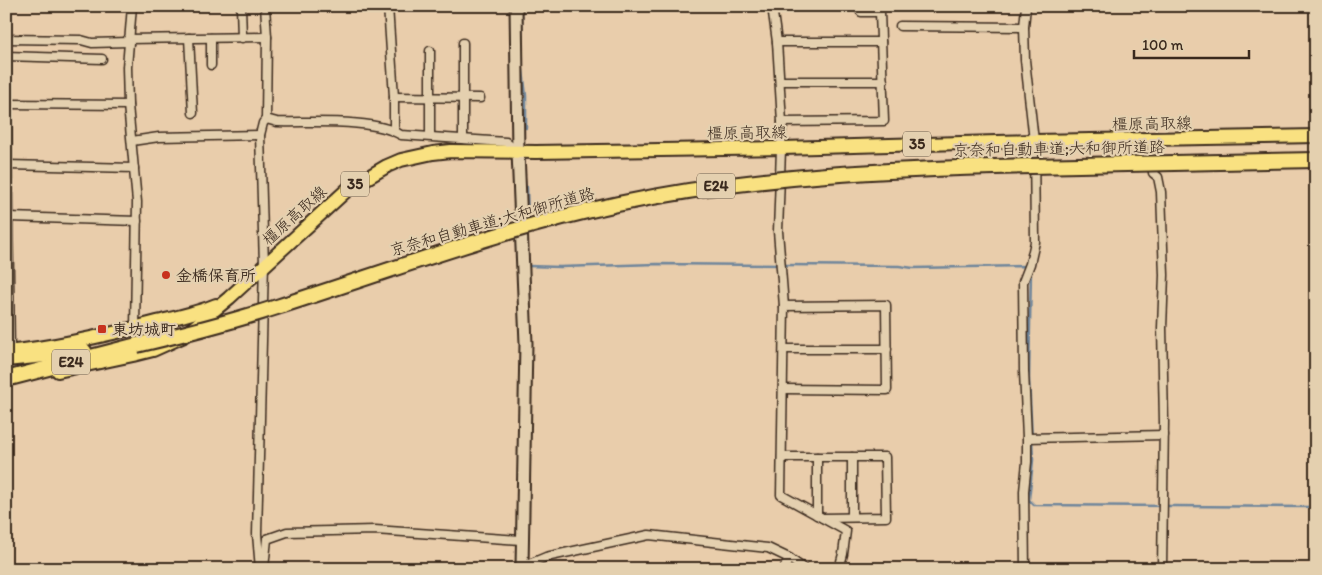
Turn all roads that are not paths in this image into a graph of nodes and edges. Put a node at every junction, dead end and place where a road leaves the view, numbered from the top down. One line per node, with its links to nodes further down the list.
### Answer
1 (132, 6): 16 (street)
2 (241, 6): 14 (street)
3 (265, 6): 11 (street)
4 (388, 6): 27 (street)
5 (516, 6): 45 (street)
6 (772, 6): 17 (street)
7 (857, 6): 18 (street)
8 (1026, 6): 10 (street)
9 (900, 26): 10 (street)
10 (1024, 27): 41 (street)
11 (267, 37): 14 (street); 34 (street)
12 (189, 38): 13 (street); 16 (street); 33 (street)
13 (210, 38): 14 (street); 23 (street)
14 (242, 38)
15 (6, 39): 16 (street)
16 (128, 41): 31 (street)
17 (777, 42): 18 (street); 24 (street)
18 (881, 42): 25 (street)
19 (462, 43): 29 (street)
20 (430, 51): 28 (street)
21 (6, 57): 22 (street); 26 (street)
22 (102, 59)
23 (211, 65)
24 (780, 81): 25 (street); 35 (street)
25 (883, 81): 35 (street)
26 (7, 91): 32 (street)
27 (394, 97): 28 (street); 36 (street)
28 (430, 97): 29 (street); 38 (street)
29 (462, 98): 30 (street); 40 (street)
30 (480, 98)
31 (128, 105): 32 (street); 43 (street)
32 (7, 108): 47 (street)
33 (194, 113)
34 (266, 120): 36 (street); 37 (street)
35 (782, 122): 44 (street)
36 (394, 131): 38 (street)
37 (260, 134): 43 (street); 53 (street)
38 (430, 136): 40 (street)
39 (1316, 136): 42 (main road, 橿原高取線 / 35)
40 (462, 138): 45 (street)
41 (1034, 140): 42 (main road, 橿原高取線 / 35); 44 (main road, 橿原高取線 / 35); 64 (street)
42 (1151, 140): 63 (street)
43 (132, 141): 48 (street)
44 (782, 148): 45 (main road, 橿原高取線 / 35); 55 (street)
45 (518, 152): 53 (main road, 橿原高取線 / 35); 70 (street)
46 (1316, 160): 57 (highway, 京奈和自動車道;大和御所道路 / E24, bridge)
47 (8, 166): 48 (street); 49 (street)
48 (134, 168): 51 (street)
49 (7, 194): 50 (street)
50 (9, 217): 51 (street); 52 (street)
51 (137, 221): 56 (street)
52 (8, 258): 60 (street)
53 (264, 264): 54 (main road, 橿原高取線 / 35); 73 (street)
54 (229, 298): 56 (main road, 橿原高取線 / 35); 61 (main road, 橿原高取線 / 35)
55 (784, 306): 58 (street); 59 (street)
56 (135, 328): 60 (main road, 橿原高取線 / 35)
57 (137, 345): 60 (highway, E24); 61 (highway, E24)
58 (784, 348): 59 (street); 62 (street)
59 (887, 349): 62 (street)
60 (8, 354)
61 (6, 380)
62 (783, 389): 65 (street)
63 (1164, 436): 64 (street); 78 (street)
64 (1030, 438): 77 (street)
65 (782, 457): 66 (street); 68 (street)
66 (817, 457): 67 (street); 68 (street)
67 (852, 457): 69 (street); 69 (street)
68 (819, 516): 69 (street); 76 (street)
69 (852, 517)
70 (521, 540): 72 (street); 73 (street)
71 (789, 558): 72 (street); 74 (street); 75 (street)
72 (522, 568)
73 (262, 569)
74 (784, 569)
75 (804, 569)
76 (839, 569)
77 (1025, 569)
78 (1162, 569)

